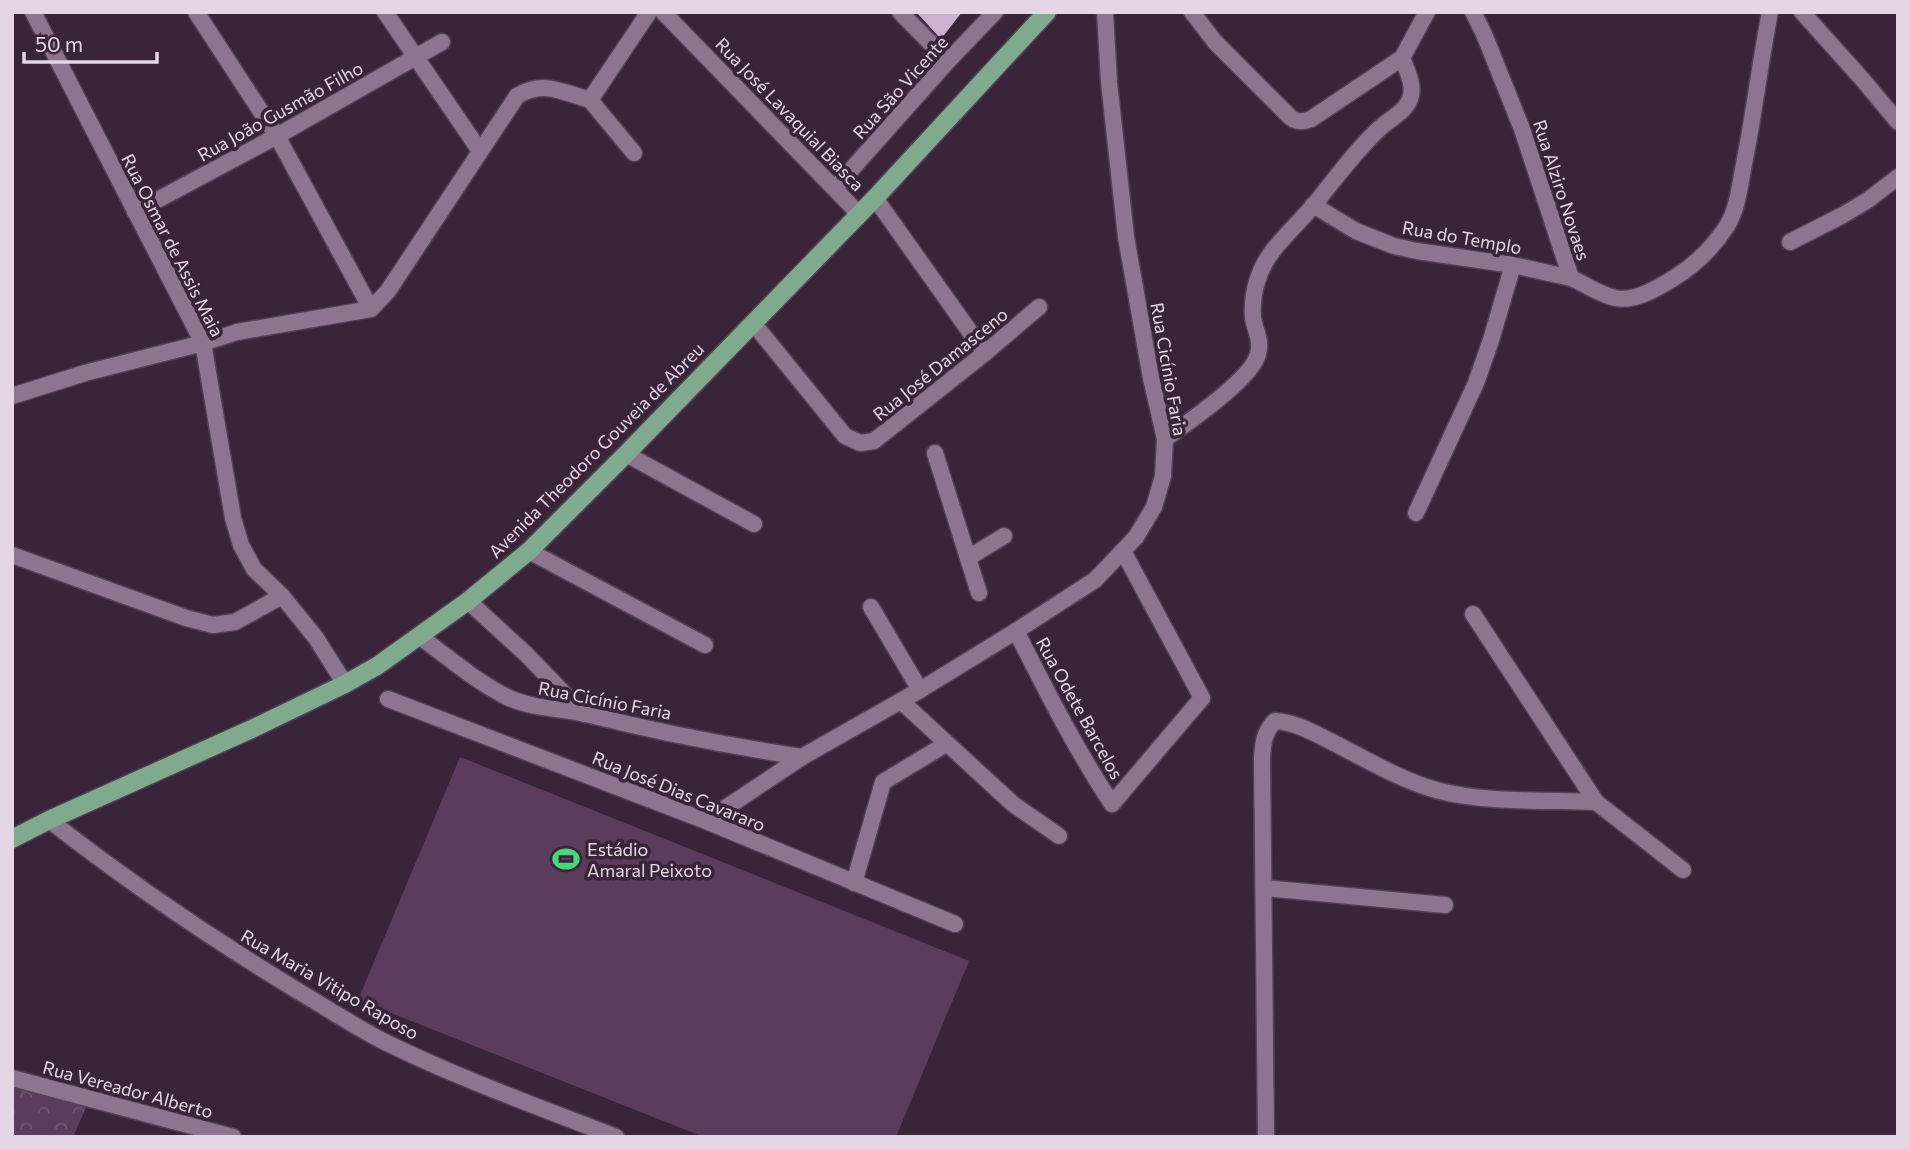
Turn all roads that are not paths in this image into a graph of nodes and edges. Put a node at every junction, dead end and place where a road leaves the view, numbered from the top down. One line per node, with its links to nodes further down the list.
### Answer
1 (33, 12): 28 (street, Rua Osmar de Assis Maia)
2 (196, 12): 21 (street)
3 (385, 12): 16 (street)
4 (649, 12): 19 (street)
5 (663, 12): 25 (street, Rua José Lavaquial Biasca)
6 (900, 12): 18 (street)
7 (995, 12): 18 (street, Rua São Vicente)
8 (1047, 12): 26 (main road, Avenida Theodoro Gouveia de Abreu)
9 (1105, 12): 39 (street, Rua Cicínio Faria)
10 (1192, 12): 17 (street)
11 (1427, 12): 17 (street)
12 (1473, 12): 32 (street, Rua Alziro Novaes)
13 (1770, 12): 32 (street, Rua Alziro Novaes)
14 (1802, 12): 20 (street)
15 (442, 42): 16 (street, Rua João Gusmão Filho)
16 (418, 58): 21 (street, Rua João Gusmão Filho); 22 (street)
17 (1402, 58): 27 (street)
18 (948, 61): 25 (street, Rua São Vicente)
19 (590, 100): 22 (street); 23 (street)
20 (1898, 122)
21 (277, 136): 28 (street, Rua João Gusmão Filho); 34 (street)
22 (480, 151): 34 (street)
23 (634, 153)
24 (1898, 177): 30 (street)
25 (835, 188): 29 (street, Rua José Lavaquial Biasca)
26 (875, 198): 29 (main road, Avenida Theodoro Gouveia de Abreu); 37 (street)
27 (1313, 205): 31 (street, Rua do Templo); 39 (street)
28 (135, 212): 36 (street, Rua Osmar de Assis Maia)
29 (859, 214): 35 (main road, Avenida Theodoro Gouveia de Abreu)
30 (1790, 242)
31 (1513, 265): 32 (street, Rua do Templo); 42 (street)
32 (1572, 278)
33 (1040, 307): 37 (street, Rua José Damasceno)
34 (371, 309): 36 (street)
35 (754, 324): 37 (street, Rua José Damasceno); 41 (main road, Avenida Theodoro Gouveia de Abreu)
36 (204, 343): 38 (street); 50 (street, Rua Osmar de Assis Maia)
37 (985, 353)
38 (12, 396)
39 (1165, 439): 46 (street, Rua Cicínio Faria)
40 (935, 453): 48 (street)
41 (626, 454): 43 (street); 45 (main road, Avenida Theodoro Gouveia de Abreu)
42 (1416, 513)
43 (754, 524)
44 (1004, 536): 48 (street)
45 (529, 551): 51 (main road, Avenida Theodoro Gouveia de Abreu); 56 (street)
46 (1123, 551): 54 (street, Rua Cicínio Faria); 54 (street, Rua Odete Barcelos)
47 (12, 555): 50 (street)
48 (968, 558): 49 (street)
49 (979, 593)
50 (282, 597): 57 (street, Rua Osmar de Assis Maia)
51 (468, 601): 55 (main road, Avenida Theodoro Gouveia de Abreu); 61 (street)
52 (871, 607): 58 (street)
53 (1473, 614): 64 (street)
54 (1016, 631): 58 (street, Rua Cicínio Faria)
55 (419, 636): 57 (main road, Avenida Theodoro Gouveia de Abreu); 61 (street, Rua Cicínio Faria)
56 (705, 645)
57 (345, 684): 66 (main road, Avenida Theodoro Gouveia de Abreu)
58 (920, 690): 60 (street, Rua Cicínio Faria)
59 (388, 699): 65 (street, Rua José Dias Cavararo)
60 (901, 701): 62 (street); 63 (street, Rua Cicínio Faria)
61 (584, 714): 63 (street, Rua Cicínio Faria)
62 (946, 744): 67 (street); 70 (street)
63 (802, 757): 65 (street, Rua Cicínio Faria)
64 (1596, 802): 69 (street); 71 (street)
65 (706, 821): 70 (street, Rua José Dias Cavararo)
66 (42, 823): 68 (main road, Avenida Theodoro Gouveia de Abreu); 76 (street, Rua Maria Vitipo Raposo)
67 (1059, 836)
68 (12, 839)
69 (1683, 870)
70 (854, 883): 73 (street, Rua José Dias Cavararo)
71 (1265, 888): 72 (street); 77 (street)
72 (1445, 905)
73 (955, 924)
74 (12, 1078): 75 (street, Rua Vereador Alberto)
75 (233, 1137)
76 (616, 1137)
77 (1266, 1137)

